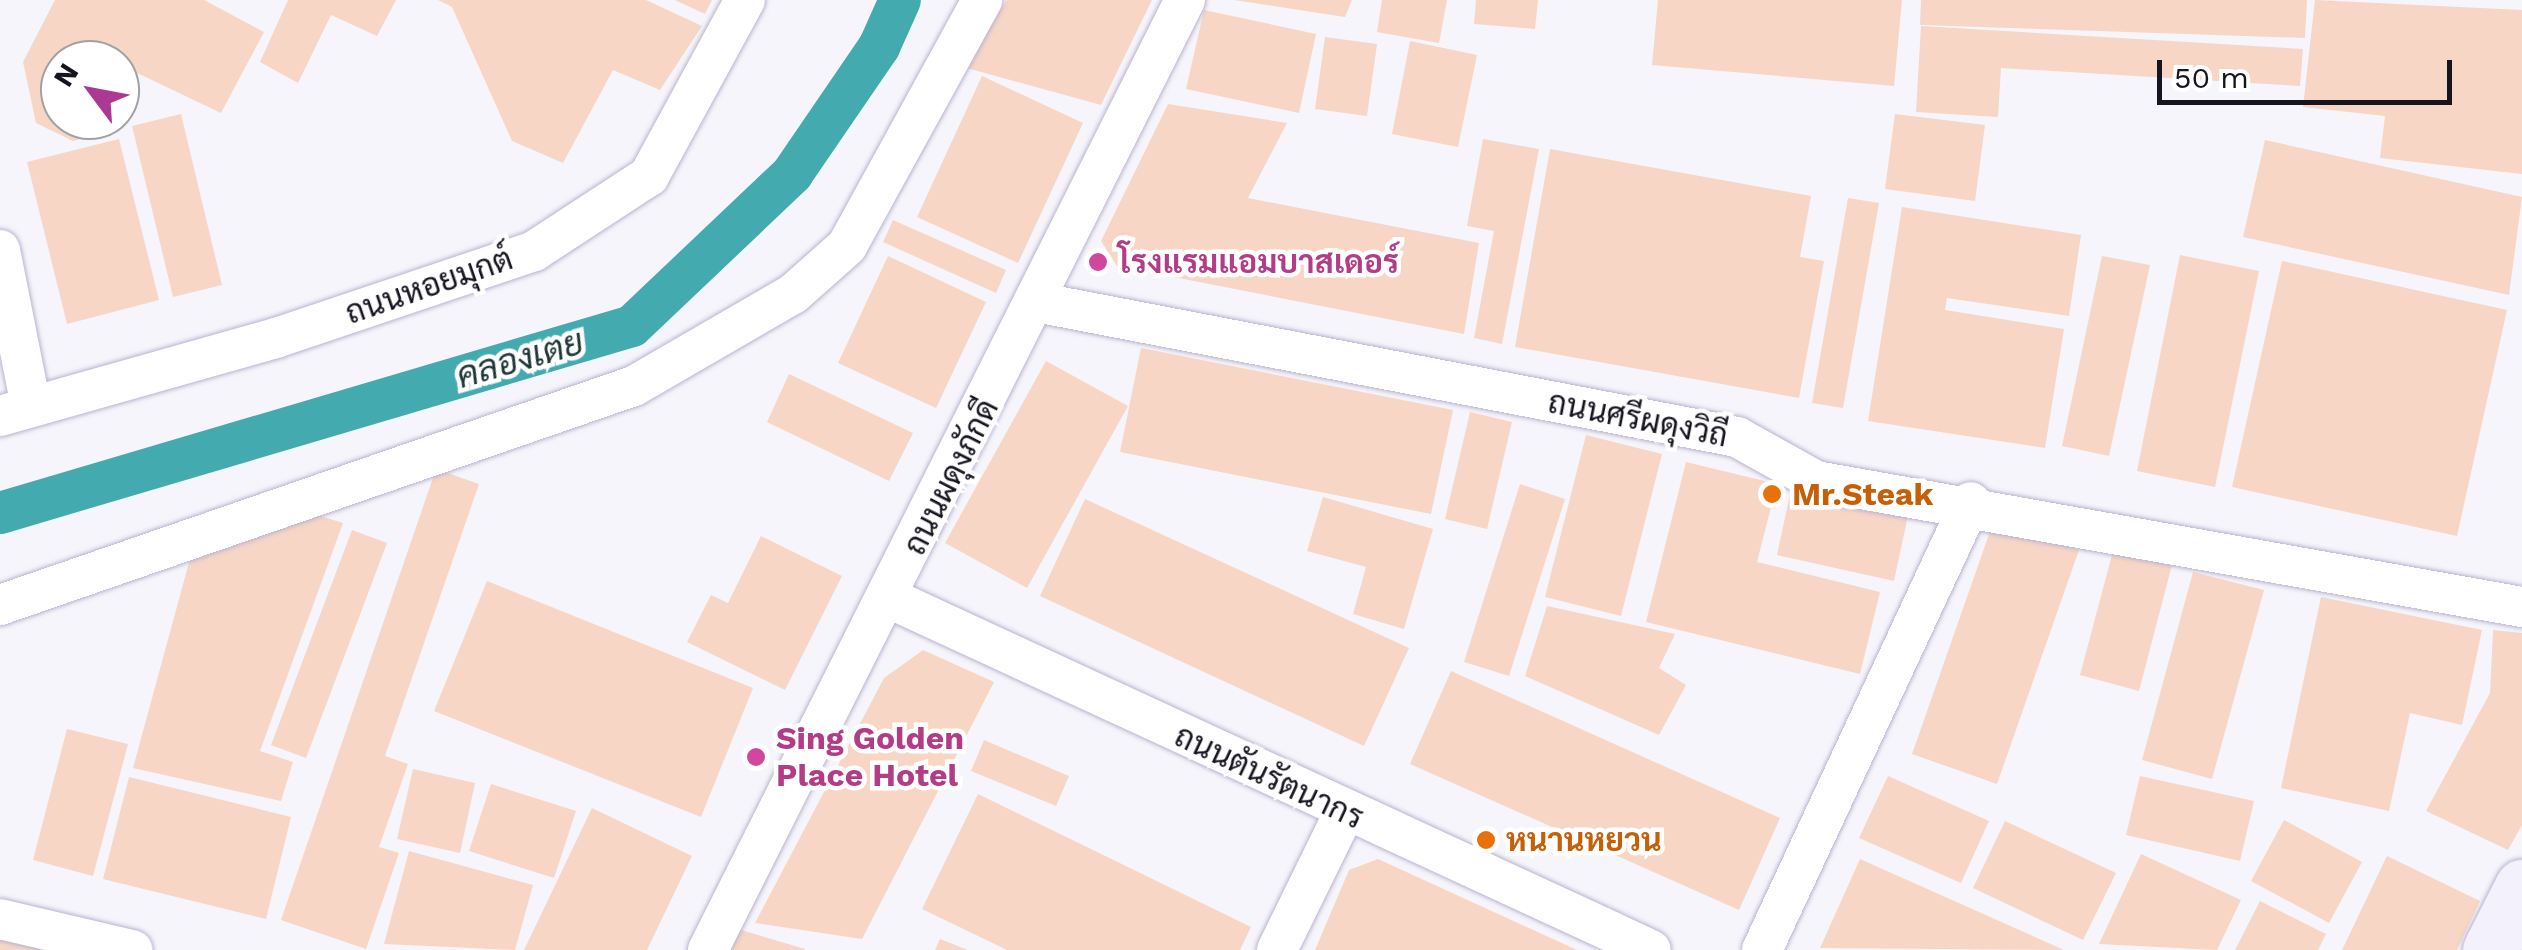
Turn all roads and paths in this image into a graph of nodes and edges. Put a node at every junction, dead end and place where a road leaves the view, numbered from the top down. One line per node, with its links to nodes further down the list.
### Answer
1 (745, 0): 6 (street, ถนนหอยมุกต์)
2 (982, 0): 9 (street)
3 (1186, 0): 5 (street, ถนนผดุงภักดี)
4 (0, 250): 6 (street)
5 (1041, 303): 7 (street, ถนนศรีผดุงวิถี); 8 (street, ถนนผดุงภักดี)
6 (16, 411)
7 (1971, 502): 10 (street, ถนนศรีผดุงวิถี); 18 (street)
8 (889, 598): 11 (street, ถนนตันรัตนากร); 15 (street, ถนนผดุงภักดี)
9 (0, 606)
10 (2522, 607)
11 (1344, 813): 16 (street); 17 (street, ถนนตันรัตนากร)
12 (2522, 888): 19 (main road)
13 (0, 919): 14 (street)
14 (132, 950)
15 (708, 950)
16 (1276, 950)
17 (1652, 950)
18 (1762, 950)
19 (2490, 950)

